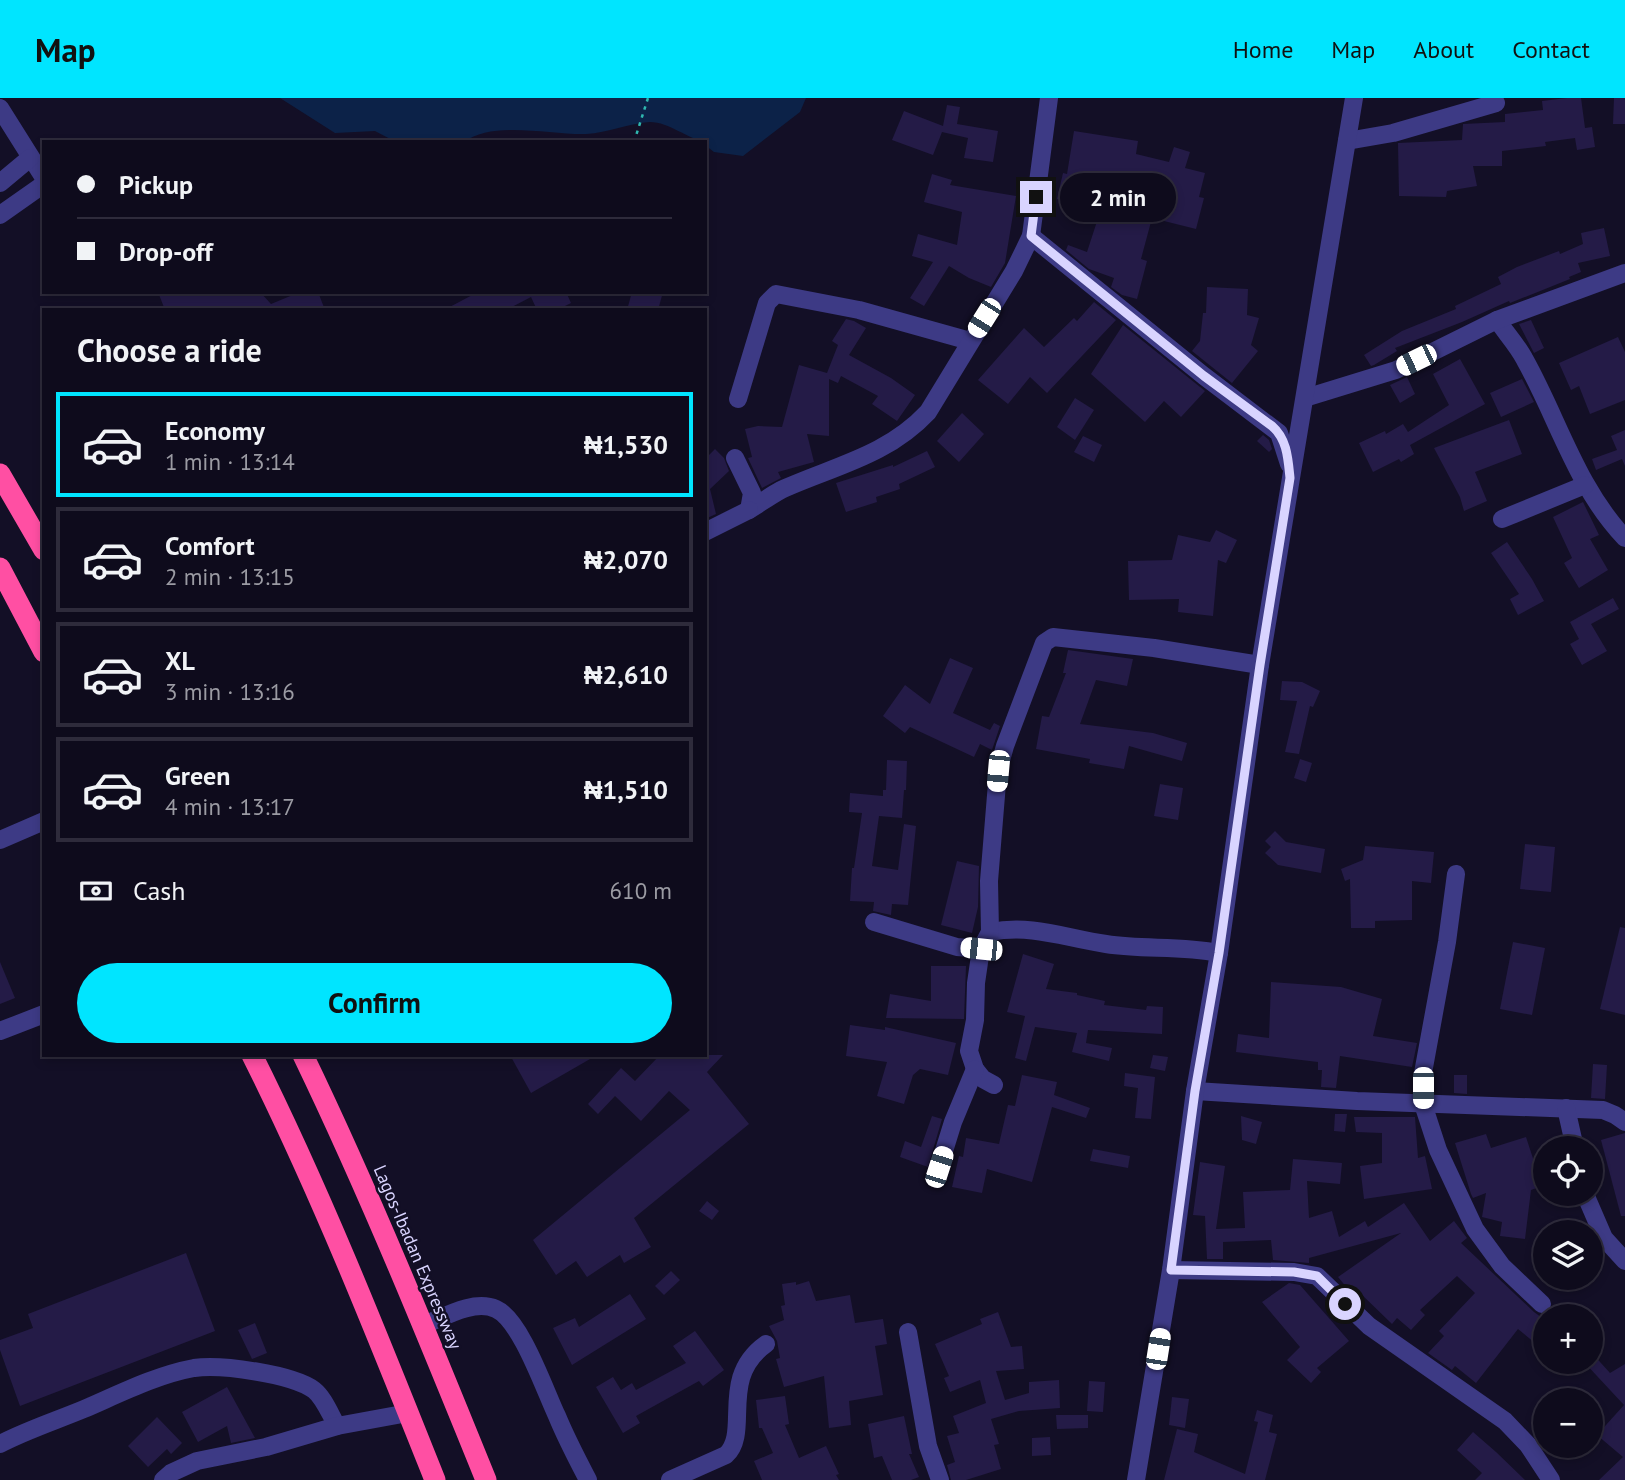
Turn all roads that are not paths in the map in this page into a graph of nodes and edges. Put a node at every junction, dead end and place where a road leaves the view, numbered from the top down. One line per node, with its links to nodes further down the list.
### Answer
1 (1049, 98): 11 (street)
2 (1354, 98): 5 (street)
3 (1496, 103): 5 (street)
4 (0, 108): 6 (street)
5 (1347, 141): 15 (street)
6 (30, 158): 7 (street); 8 (street)
7 (42, 175)
8 (0, 183)
9 (42, 185): 10 (street)
10 (0, 215)
11 (1031, 236): 14 (street); 19 (street)
12 (1625, 273): 13 (street)
13 (1497, 320): 15 (street); 20 (street)
14 (970, 341): 16 (street); 21 (street)
15 (1305, 398): 19 (street)
16 (738, 399)
17 (735, 458): 21 (street)
18 (0, 474): 25 (highway)
19 (1290, 478): 28 (street)
20 (1585, 485): 22 (street); 24 (street)
21 (749, 510): 23 (street)
22 (1502, 519)
23 (707, 531)
24 (1625, 538)
25 (42, 547)
26 (0, 568): 27 (highway)
27 (42, 648)
28 (1260, 665): 33 (street); 35 (street)
29 (42, 822): 30 (street)
30 (0, 841)
31 (1456, 874): 43 (street)
32 (874, 922): 34 (street)
33 (990, 932): 34 (street); 35 (street)
34 (981, 949): 40 (street)
35 (1219, 953): 42 (street)
36 (42, 1015): 37 (street)
37 (0, 1031)
38 (254, 1057): 55 (highway)
39 (304, 1057): 52 (highway, Lagos-Ibadan Expressway)
40 (975, 1069): 41 (street); 47 (street)
41 (994, 1085)
42 (1195, 1091): 43 (street); 50 (street)
43 (1423, 1104): 44 (street); 51 (street)
44 (1566, 1108): 45 (street); 46 (street)
45 (1625, 1122)
46 (1572, 1136)
47 (939, 1167)
48 (1590, 1206): 49 (street)
49 (1625, 1261)
50 (1171, 1270): 64 (street); 65 (street)
51 (1542, 1304)
52 (424, 1325): 60 (highway, Lagos-Ibadan Expressway); 61 (street)
53 (908, 1332): 63 (street)
54 (766, 1344): 62 (street)
55 (408, 1413): 56 (street); 59 (highway)
56 (337, 1426): 57 (street); 58 (street)
57 (0, 1444)
58 (163, 1480)
59 (435, 1480)
60 (486, 1480)
61 (588, 1480)
62 (670, 1480)
63 (940, 1480)
64 (1136, 1480)
65 (1551, 1480)

